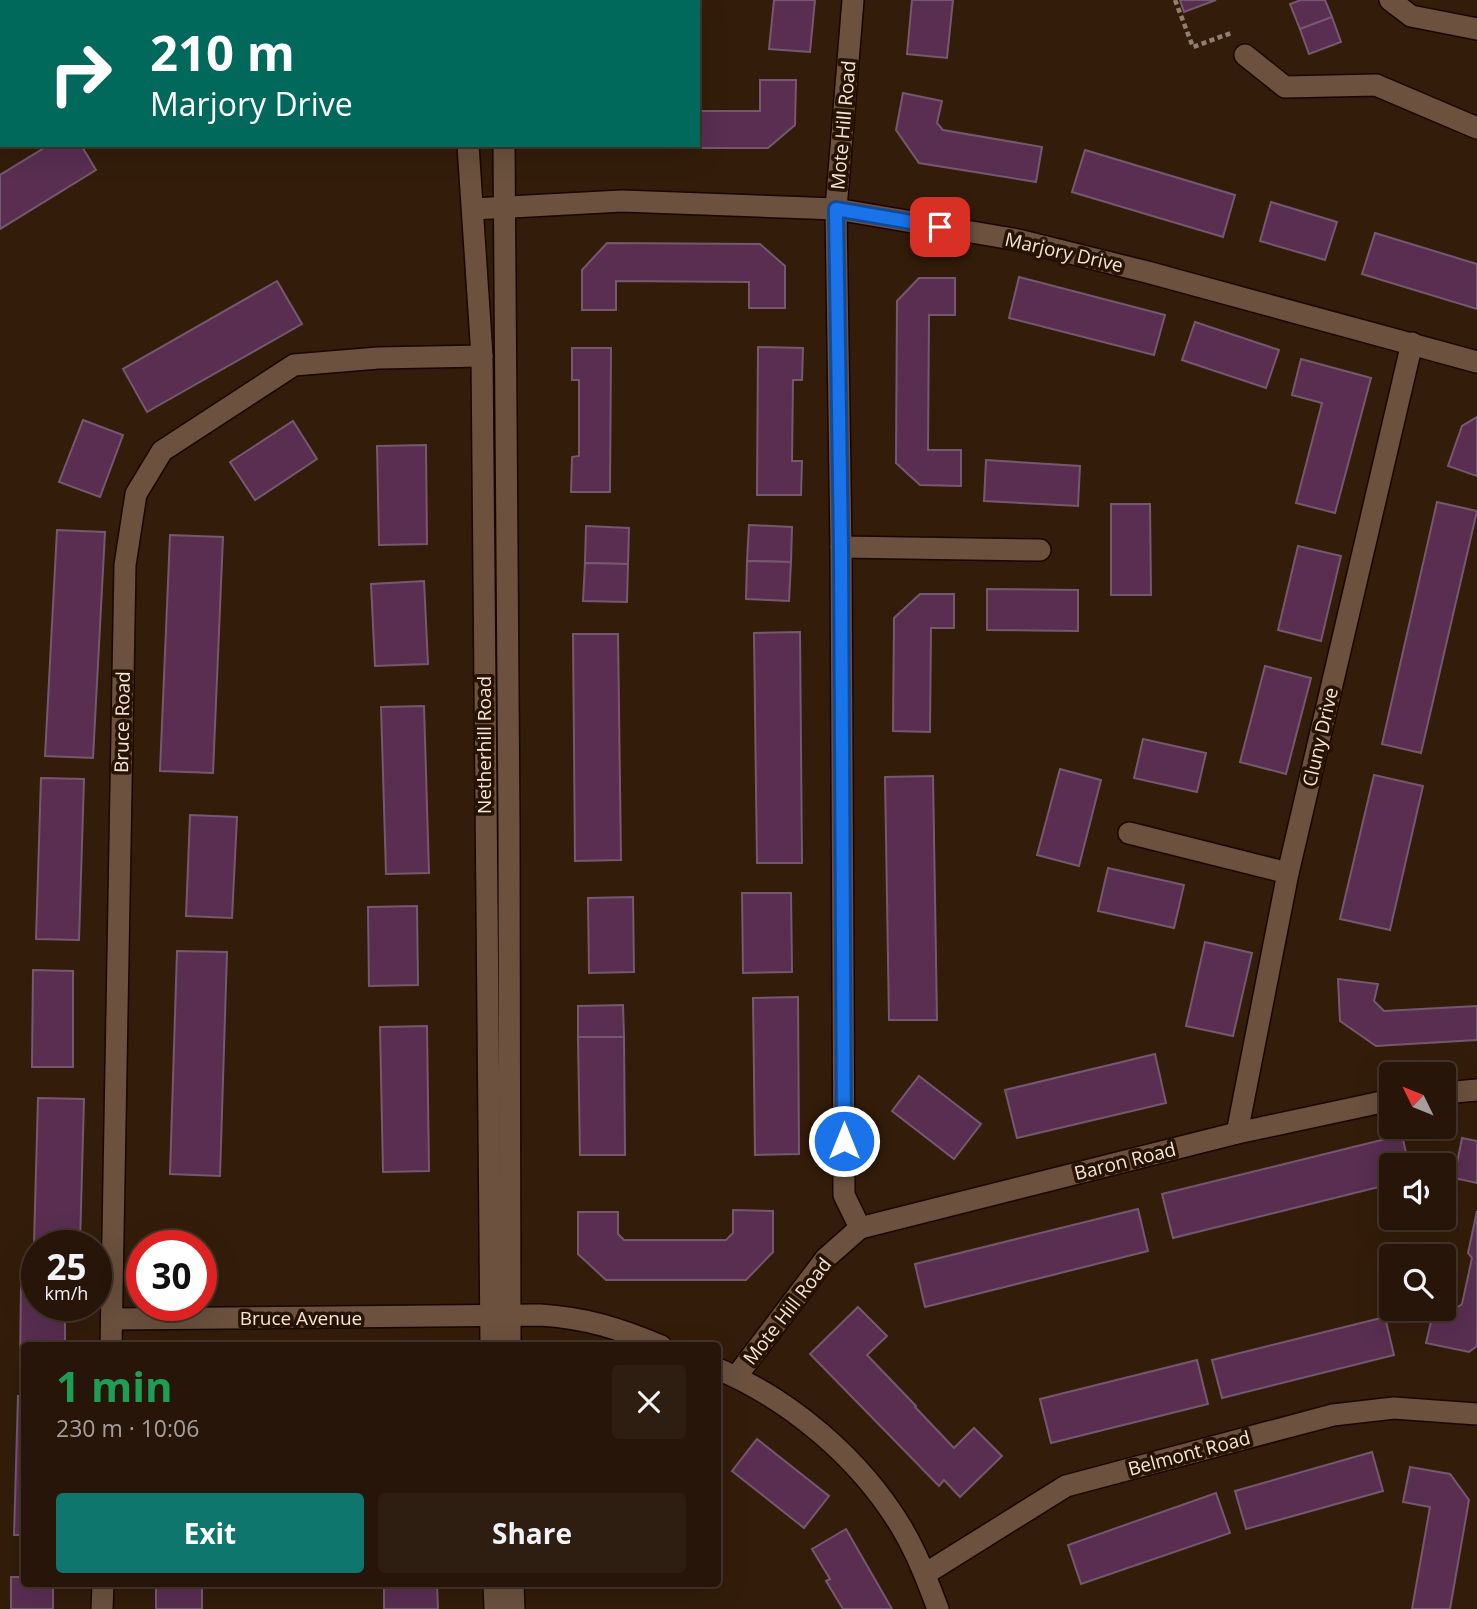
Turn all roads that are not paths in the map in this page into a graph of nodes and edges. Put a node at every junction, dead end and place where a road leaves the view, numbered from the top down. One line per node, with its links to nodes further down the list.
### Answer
1 (853, 0): 10 (street, Mote Hill Road)
2 (1390, 0): 3 (street)
3 (1477, 29)
4 (1245, 55): 5 (street)
5 (1477, 128)
6 (468, 147): 9 (street, Netherhill Road)
7 (504, 147): 8 (street, Netherhill Road)
8 (503, 208): 9 (street, Marjory Drive); 10 (street, Marjory Drive); 23 (street, Netherhill Road)
9 (473, 209): 12 (street, Netherhill Road)
10 (836, 209): 11 (street, Marjory Drive); 14 (street, Mote Hill Road)
11 (1412, 343): 13 (street, Marjory Drive); 17 (street, Cluny Drive)
12 (482, 356): 23 (street, Netherhill Road); 24 (street, Bruce Road)
13 (1477, 362)
14 (841, 547): 15 (street); 22 (street, Mote Hill Road)
15 (1040, 550)
16 (1129, 833): 17 (street)
17 (1288, 873): 21 (street, Cluny Drive)
18 (1477, 1090): 19 (street)
19 (1456, 1092)
20 (1379, 1103): 21 (street, Baron Road)
21 (1237, 1133): 22 (street, Baron Road)
22 (860, 1228): 30 (street, Mote Hill Road)
23 (500, 1317): 24 (street, Bruce Avenue); 27 (street, Netherhill Road); 28 (street, Netherhill Road); 29 (street, Bruce Avenue)
24 (112, 1319)
25 (112, 1321): 26 (street, Bruce Road)
26 (111, 1342)
27 (492, 1342)
28 (509, 1342)
29 (652, 1342)
30 (727, 1373): 32 (street)
31 (1477, 1414): 32 (street, Belmont Road)
32 (925, 1574): 39 (street)
33 (103, 1587): 36 (street)
34 (494, 1587): 37 (street)
35 (513, 1587): 38 (street)
36 (102, 1609)
37 (495, 1609)
38 (514, 1609)
39 (938, 1609)

